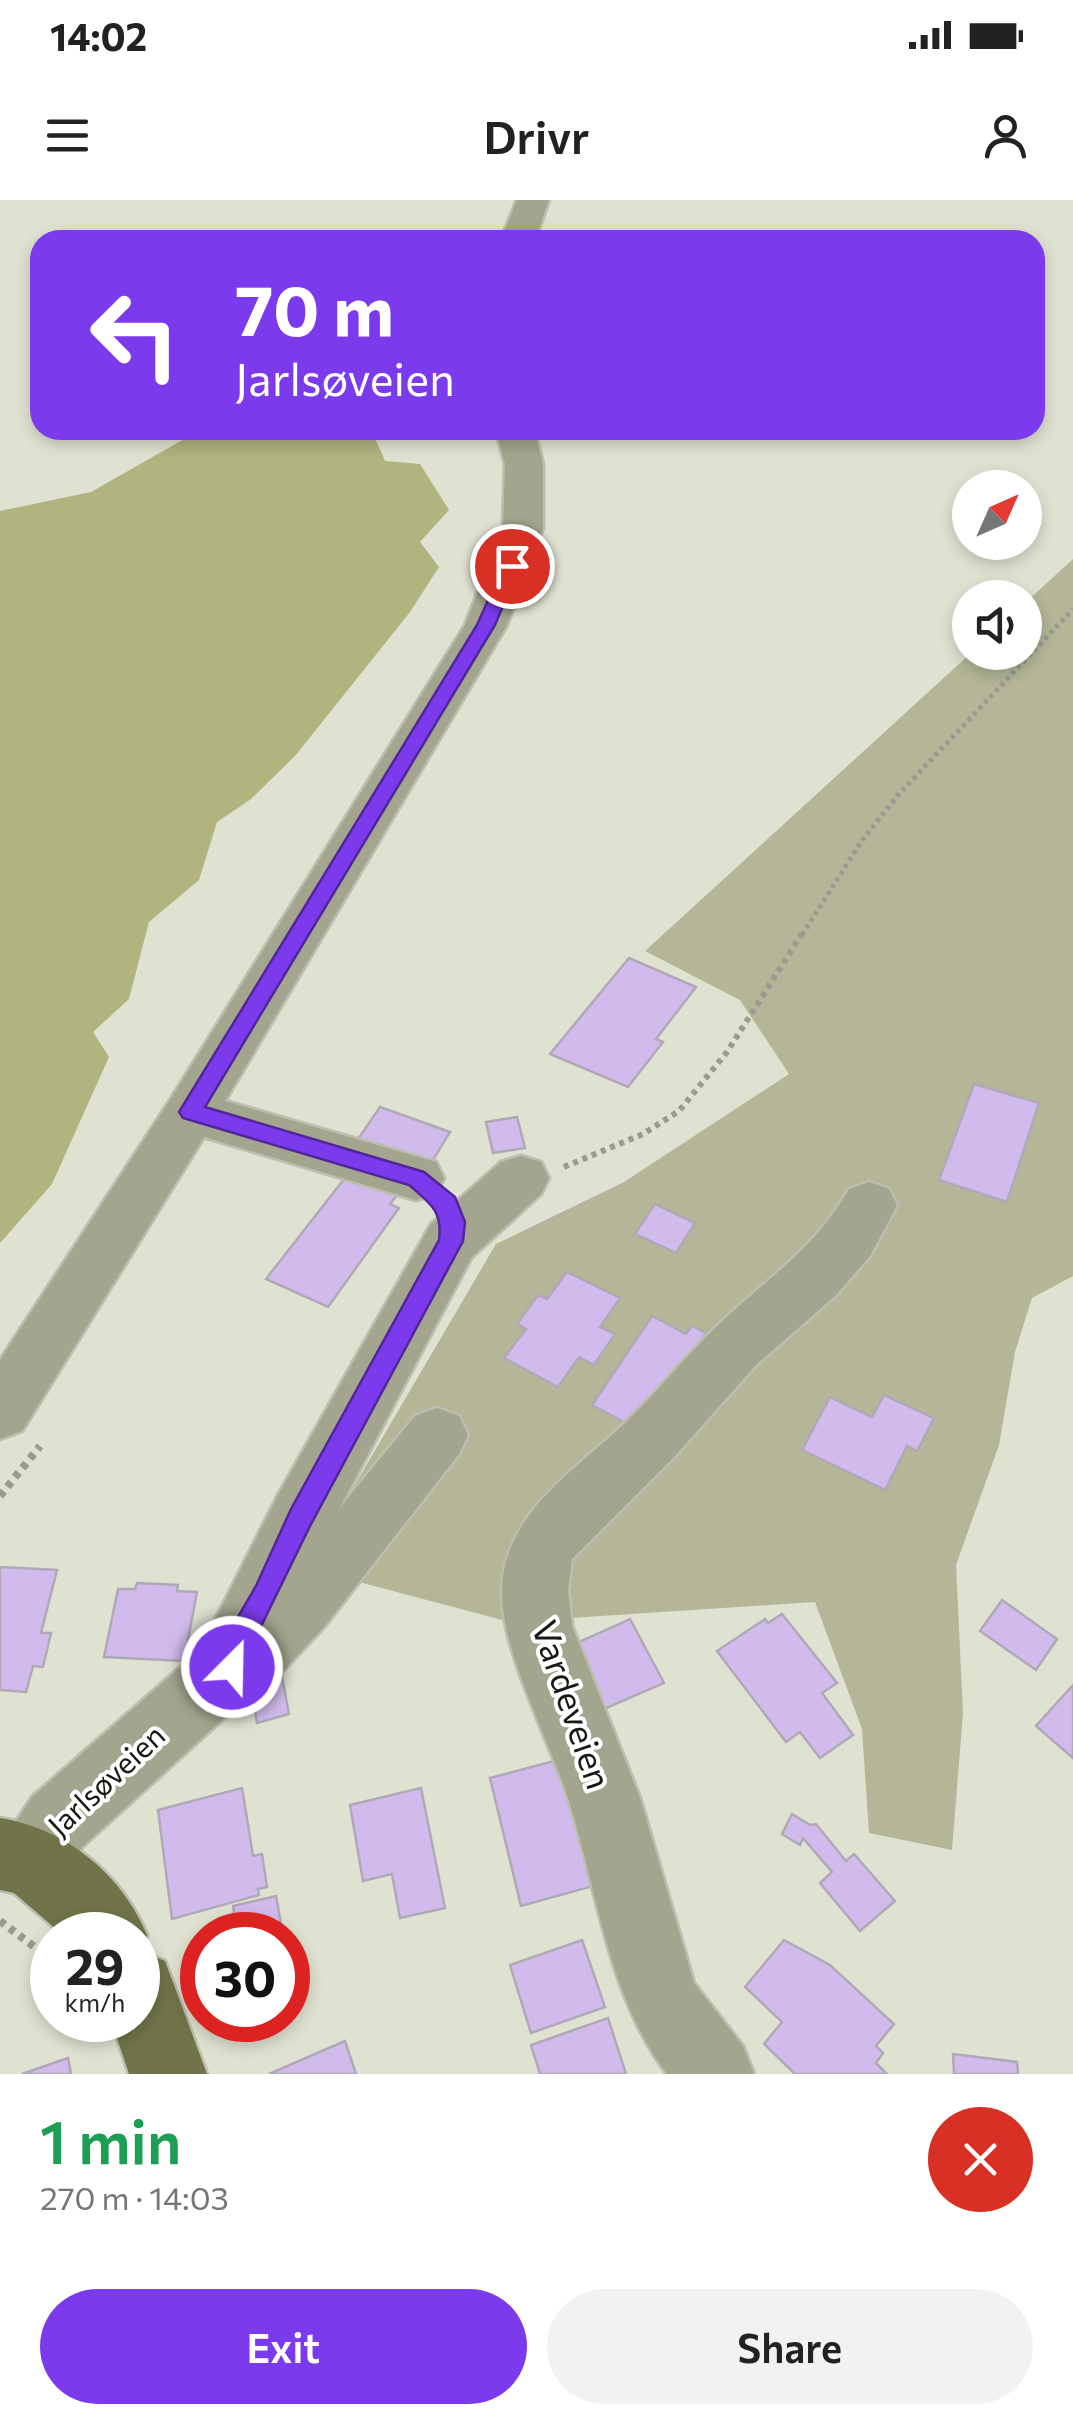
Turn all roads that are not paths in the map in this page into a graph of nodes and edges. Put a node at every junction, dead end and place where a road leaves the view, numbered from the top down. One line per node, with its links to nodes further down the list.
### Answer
1 (533, 200): 2 (street)
2 (522, 230)
3 (518, 440): 4 (street)
4 (190, 1112): 5 (street); 8 (street)
5 (416, 1178): 7 (street); 7 (street, Jarlsøveien)
6 (869, 1205): 15 (street, Vardeveien)
7 (451, 1241): 10 (street, Jarlsøveien)
8 (0, 1412)
9 (438, 1435): 10 (street)
10 (232, 1667): 11 (street, Jarlsøveien)
11 (15, 1856): 12 (main road)
12 (93, 1912)
13 (157, 2042): 14 (main road)
14 (168, 2074)
15 (715, 2074)

